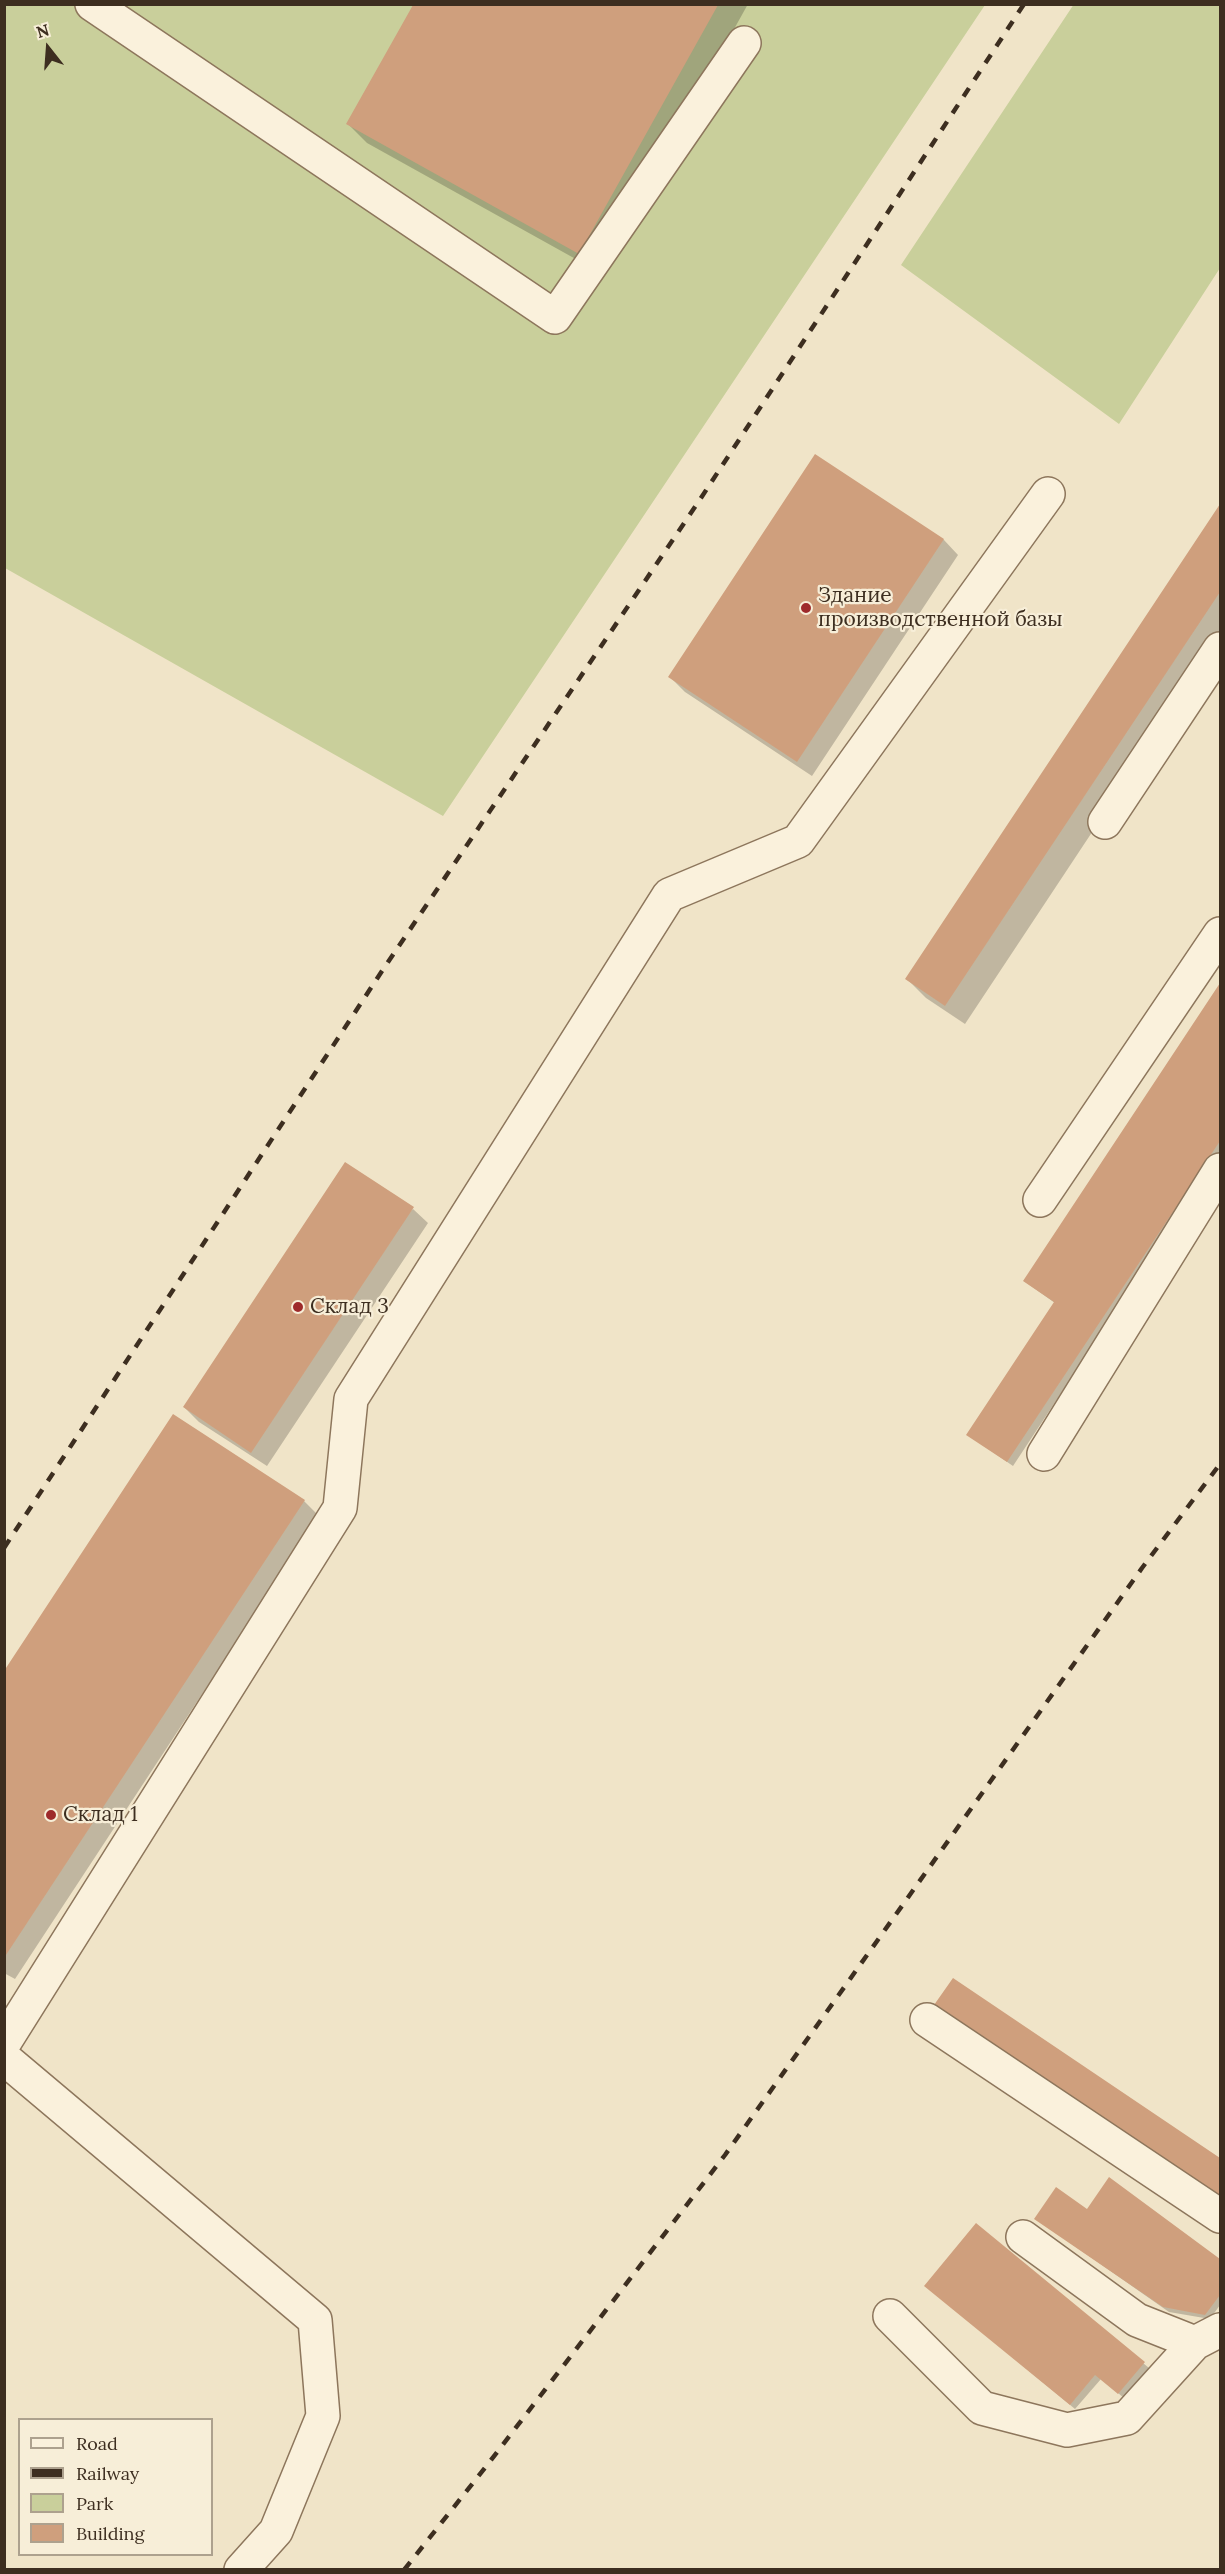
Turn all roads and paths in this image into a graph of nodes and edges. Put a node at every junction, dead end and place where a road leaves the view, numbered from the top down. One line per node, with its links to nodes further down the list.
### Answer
1 (92, 4): 2 (lane)
2 (744, 43)
3 (1048, 494): 11 (lane)
4 (1221, 650): 5 (lane)
5 (1105, 822)
6 (1221, 934): 8 (lane)
7 (1221, 1170): 9 (lane)
8 (1040, 1200)
9 (1044, 1455)
10 (927, 2020): 13 (lane)
11 (4, 2043)
12 (4, 2058): 17 (lane)
13 (1221, 2216)
14 (1023, 2237): 16 (lane)
15 (890, 2316): 16 (lane)
16 (1208, 2336)
17 (242, 2570)

